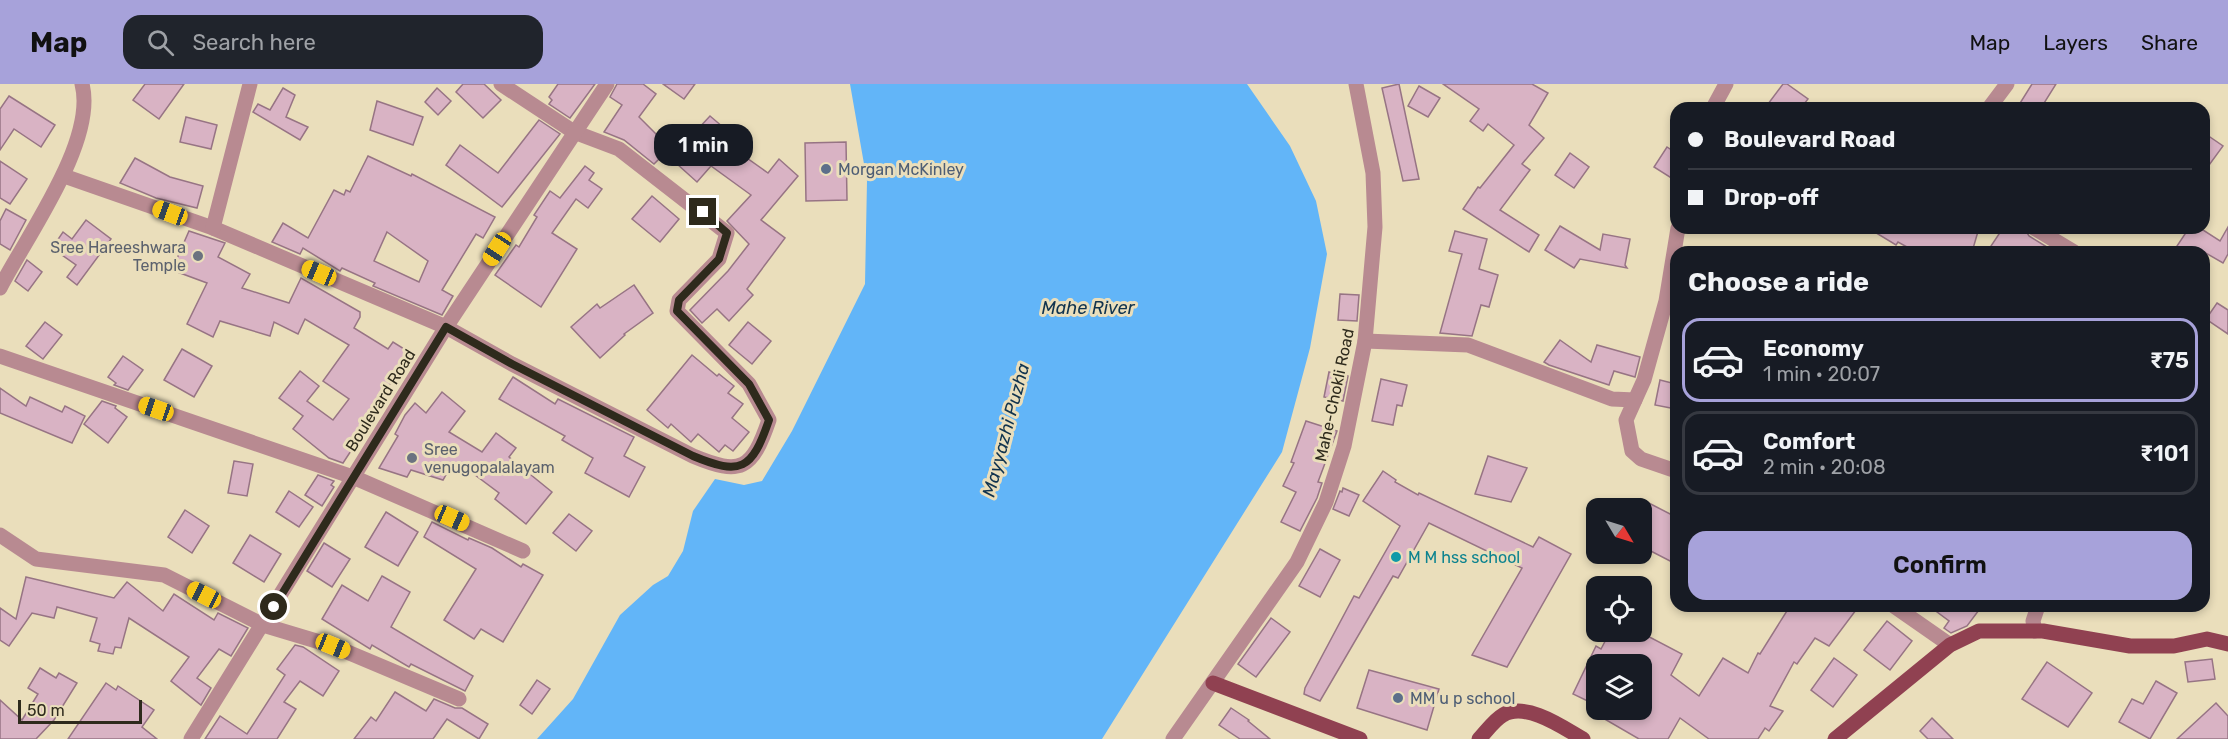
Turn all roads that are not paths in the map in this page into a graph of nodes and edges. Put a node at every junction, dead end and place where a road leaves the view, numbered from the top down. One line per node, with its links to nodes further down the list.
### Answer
1 (82, 84): 11 (street)
2 (250, 84): 12 (street)
3 (501, 84): 10 (street)
4 (607, 84): 10 (street, Boulevard Road)
5 (1356, 84): 19 (street, Mahe-Chokli Road)
6 (1725, 84): 8 (street)
7 (2007, 84): 9 (street)
8 (1716, 102)
9 (1994, 102)
10 (574, 132): 18 (street, Boulevard Road); 18 (street)
11 (64, 176): 12 (street); 15 (street)
12 (213, 228): 18 (street)
13 (2044, 234): 14 (street)
14 (2064, 246)
15 (5, 264): 17 (street)
16 (1670, 277): 21 (street)
17 (0, 288)
18 (446, 327): 23 (street, Boulevard Road)
19 (1365, 341): 21 (street); 32 (street, Mahe-Chokli Road)
20 (0, 356): 23 (street)
21 (1635, 400): 22 (street)
22 (1670, 469)
23 (353, 477): 25 (street); 28 (street, Boulevard Road)
24 (0, 535): 28 (street)
25 (523, 551)
26 (1903, 612): 31 (street)
27 (2036, 612): 29 (street)
28 (263, 625): 33 (street); 34 (street, Boulevard Road)
29 (2035, 631): 30 (main road); 31 (main road)
30 (2228, 644)
31 (1950, 645): 39 (main road)
32 (1213, 683): 35 (street, Mahe-Chokli Road); 36 (main road)
33 (459, 699)
34 (191, 739)
35 (1173, 739)
36 (1360, 739)
37 (1479, 739): 38 (main road)
38 (1583, 739)
39 (1835, 739)

